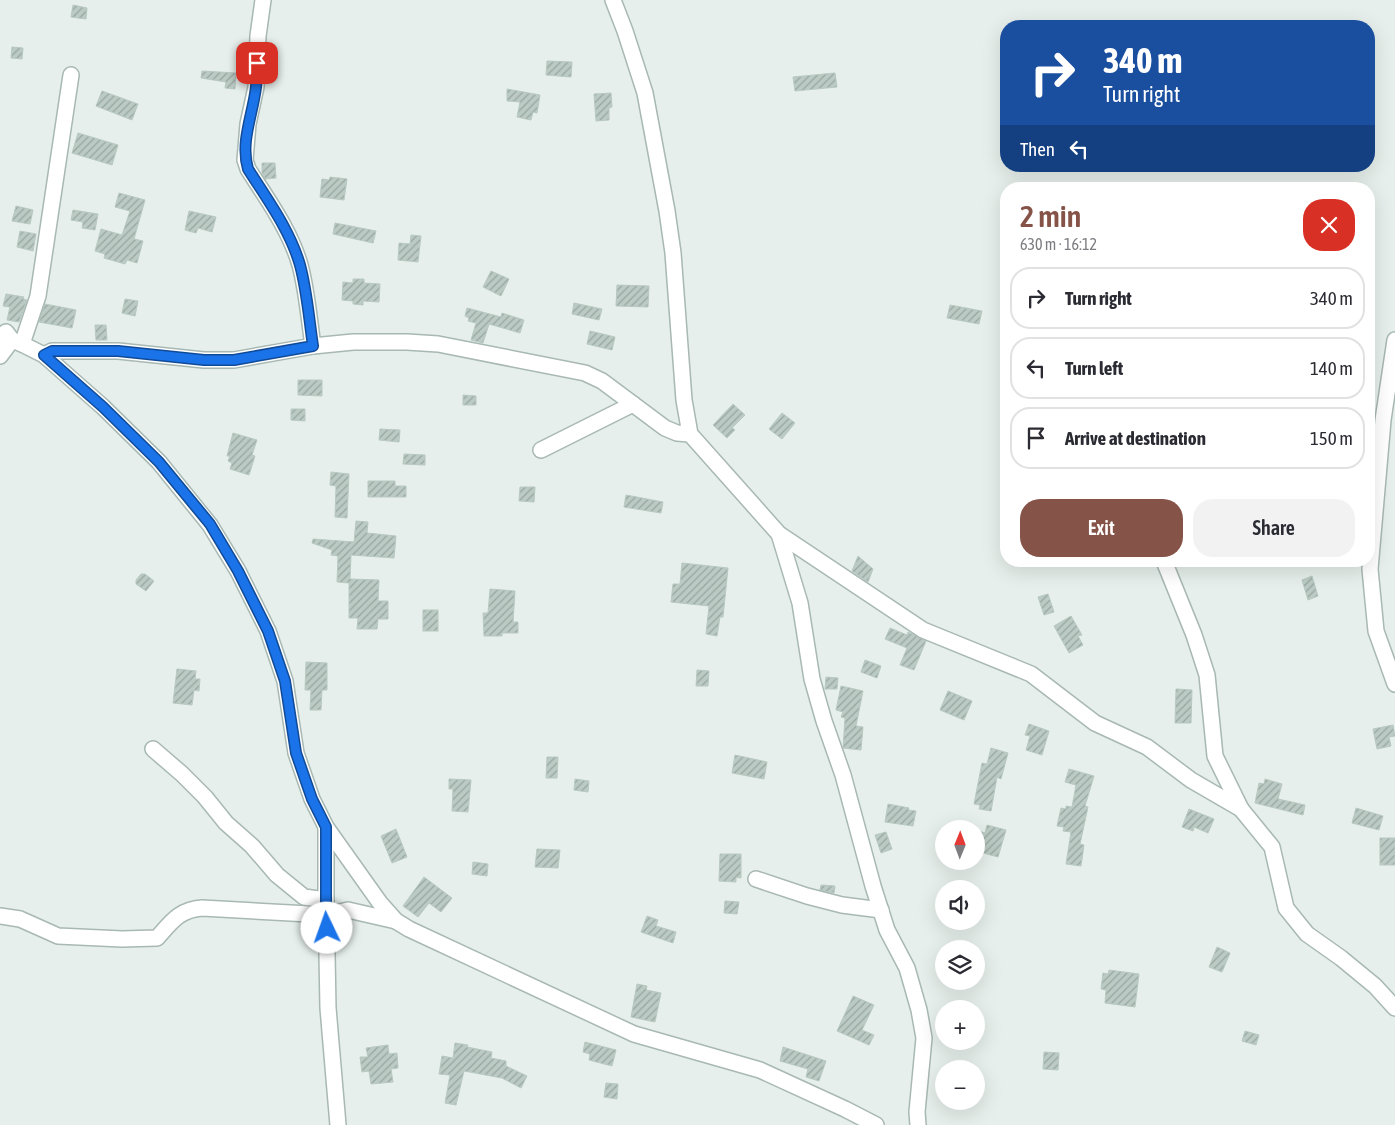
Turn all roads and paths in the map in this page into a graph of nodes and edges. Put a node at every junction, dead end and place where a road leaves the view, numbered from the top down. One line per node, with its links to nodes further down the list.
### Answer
1 (263, 0): 7 (street)
2 (613, 0): 13 (street)
3 (71, 75): 5 (street)
4 (0, 325): 5 (street)
5 (11, 340): 8 (street); 9 (street)
6 (1395, 340): 11 (street)
7 (313, 346): 8 (street); 10 (street)
8 (44, 355): 21 (street)
9 (0, 356)
10 (633, 404): 13 (street); 14 (street)
11 (1376, 420): 12 (street)
12 (1375, 433)
13 (690, 434): 15 (street)
14 (541, 450)
15 (779, 534): 20 (street); 24 (street)
16 (1166, 567): 20 (street)
17 (1365, 567): 18 (street)
18 (1395, 684)
19 (153, 749): 23 (street)
20 (1241, 809): 27 (street)
21 (326, 827): 23 (street); 26 (street)
22 (756, 879): 24 (street)
23 (326, 907): 25 (street); 26 (street); 28 (street)
24 (881, 910): 30 (street)
25 (0, 916)
26 (396, 921): 29 (street)
27 (1395, 1008)
28 (338, 1125)
29 (876, 1125)
30 (918, 1125)

